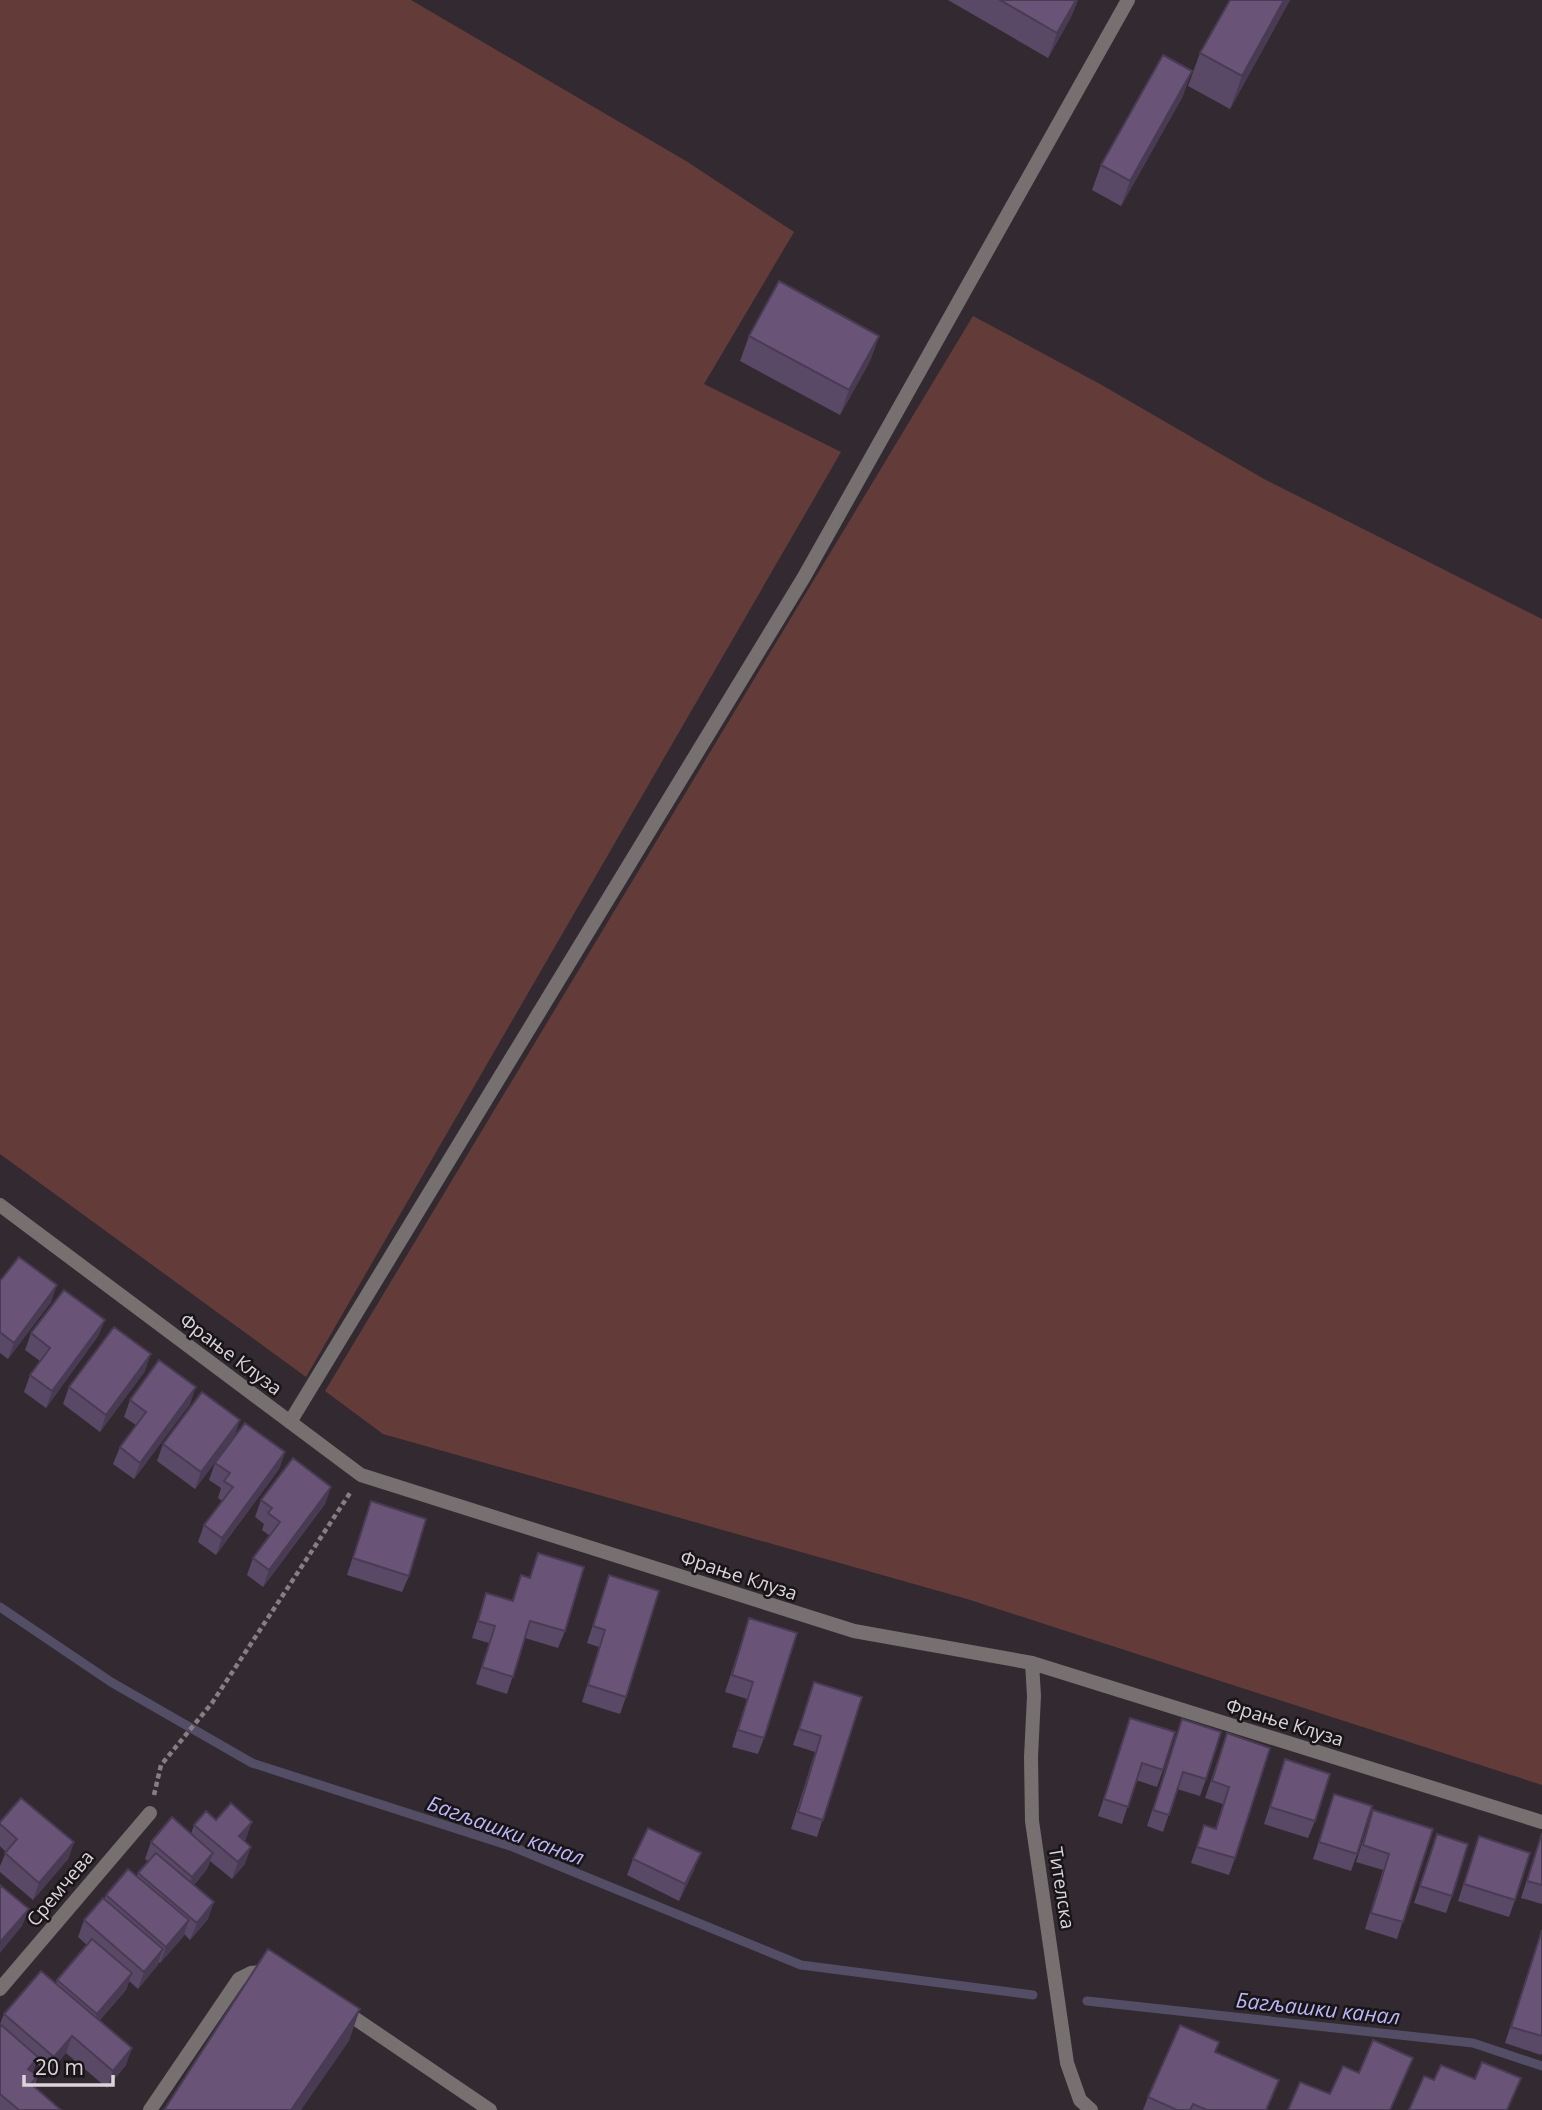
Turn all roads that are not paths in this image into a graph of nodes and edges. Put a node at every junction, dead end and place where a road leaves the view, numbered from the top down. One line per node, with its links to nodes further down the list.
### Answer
1 (1128, 0): 3 (street)
2 (0, 1205): 3 (street, Фрање Клуза)
3 (290, 1422): 4 (street, Фрање Клуза)
4 (1032, 1663): 6 (street, Фрање Клуза); 12 (street, Тителска)
5 (150, 1813): 8 (street, Сремчева)
6 (1542, 1822)
7 (288, 1973): 10 (street)
8 (0, 1989)
9 (333, 2004): 11 (street)
10 (150, 2110)
11 (491, 2110)
12 (1091, 2110)

